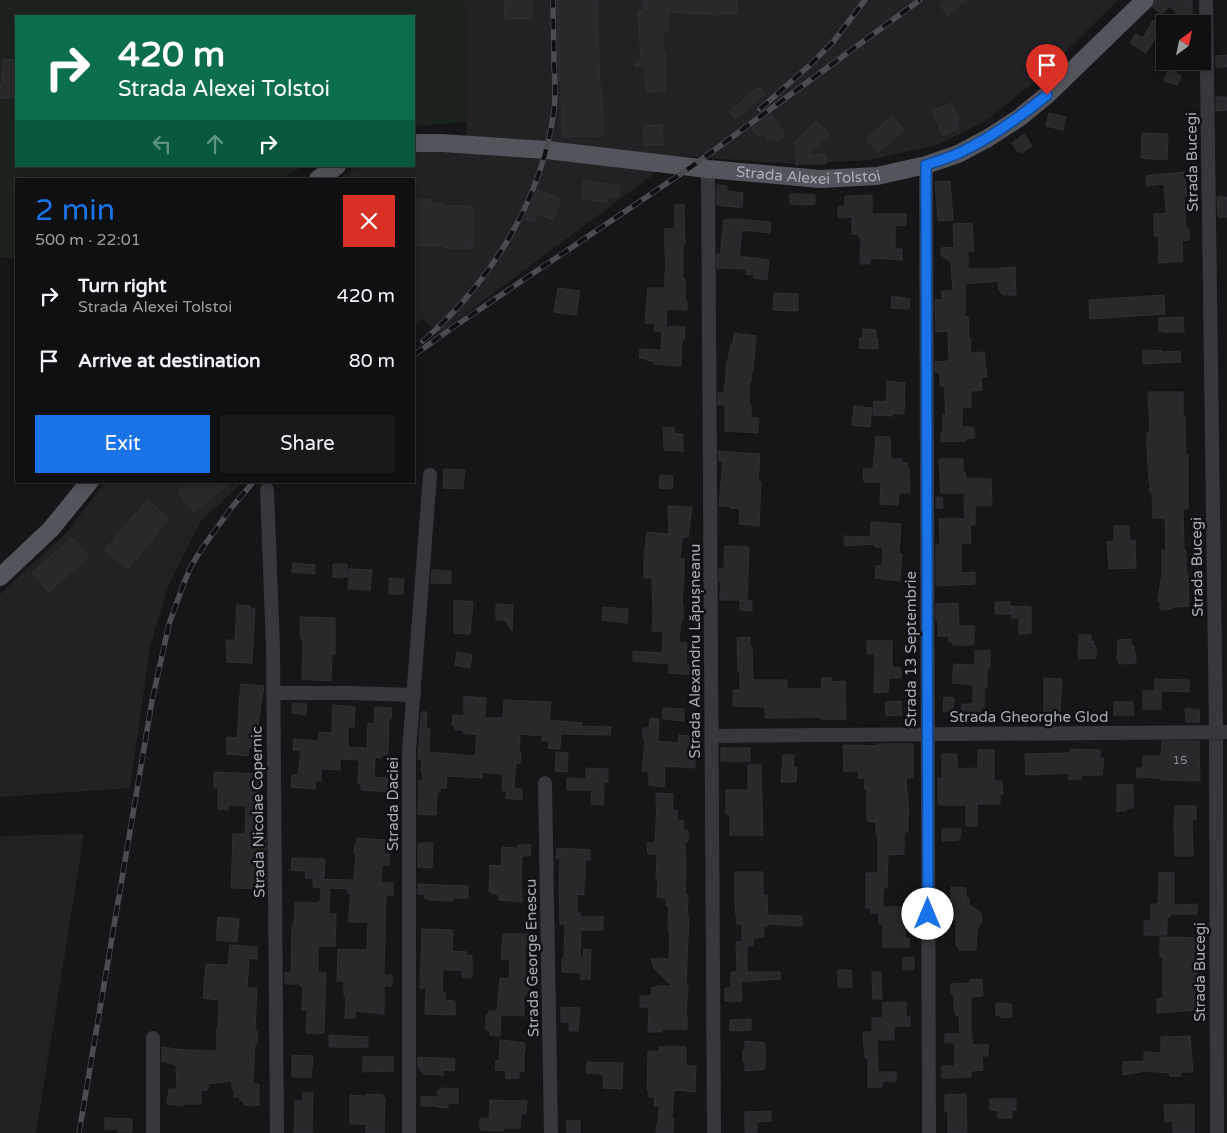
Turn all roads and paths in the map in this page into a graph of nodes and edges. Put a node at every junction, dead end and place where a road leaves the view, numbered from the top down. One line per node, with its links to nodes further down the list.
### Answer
1 (1145, 0): 4 (main road, Strada Alexei Tolstoi)
2 (1206, 0): 14 (street, Strada Bucegi)
3 (415, 143): 6 (main road, Strada Alexei Tolstoi)
4 (926, 165): 6 (main road, Strada Alexei Tolstoi); 15 (street, Strada 13 Septembrie)
5 (336, 167): 7 (main road)
6 (708, 169): 16 (street, Strada Alexandru Lăpușneanu)
7 (319, 178)
8 (430, 476): 13 (street, Strada Daciei)
9 (88, 483): 11 (main road)
10 (267, 490): 12 (street, Strada Nicolae Copernic)
11 (0, 577)
12 (273, 693): 13 (street); 20 (street, Strada Nicolae Copernic)
13 (414, 695): 21 (street, Strada Daciei)
14 (1221, 732): 15 (street, Strada Gheorghe Glod); 25 (street, Strada Bucegi)
15 (928, 734): 16 (street, Strada Gheorghe Glod); 24 (street, Strada 13 Septembrie)
16 (712, 736): 23 (street, Strada Alexandru Lăpușneanu)
17 (545, 783): 22 (street, Strada George Enescu)
18 (153, 1038): 19 (street)
19 (153, 1133)
20 (277, 1133)
21 (409, 1133)
22 (551, 1133)
23 (714, 1133)
24 (929, 1133)
25 (1217, 1133)

